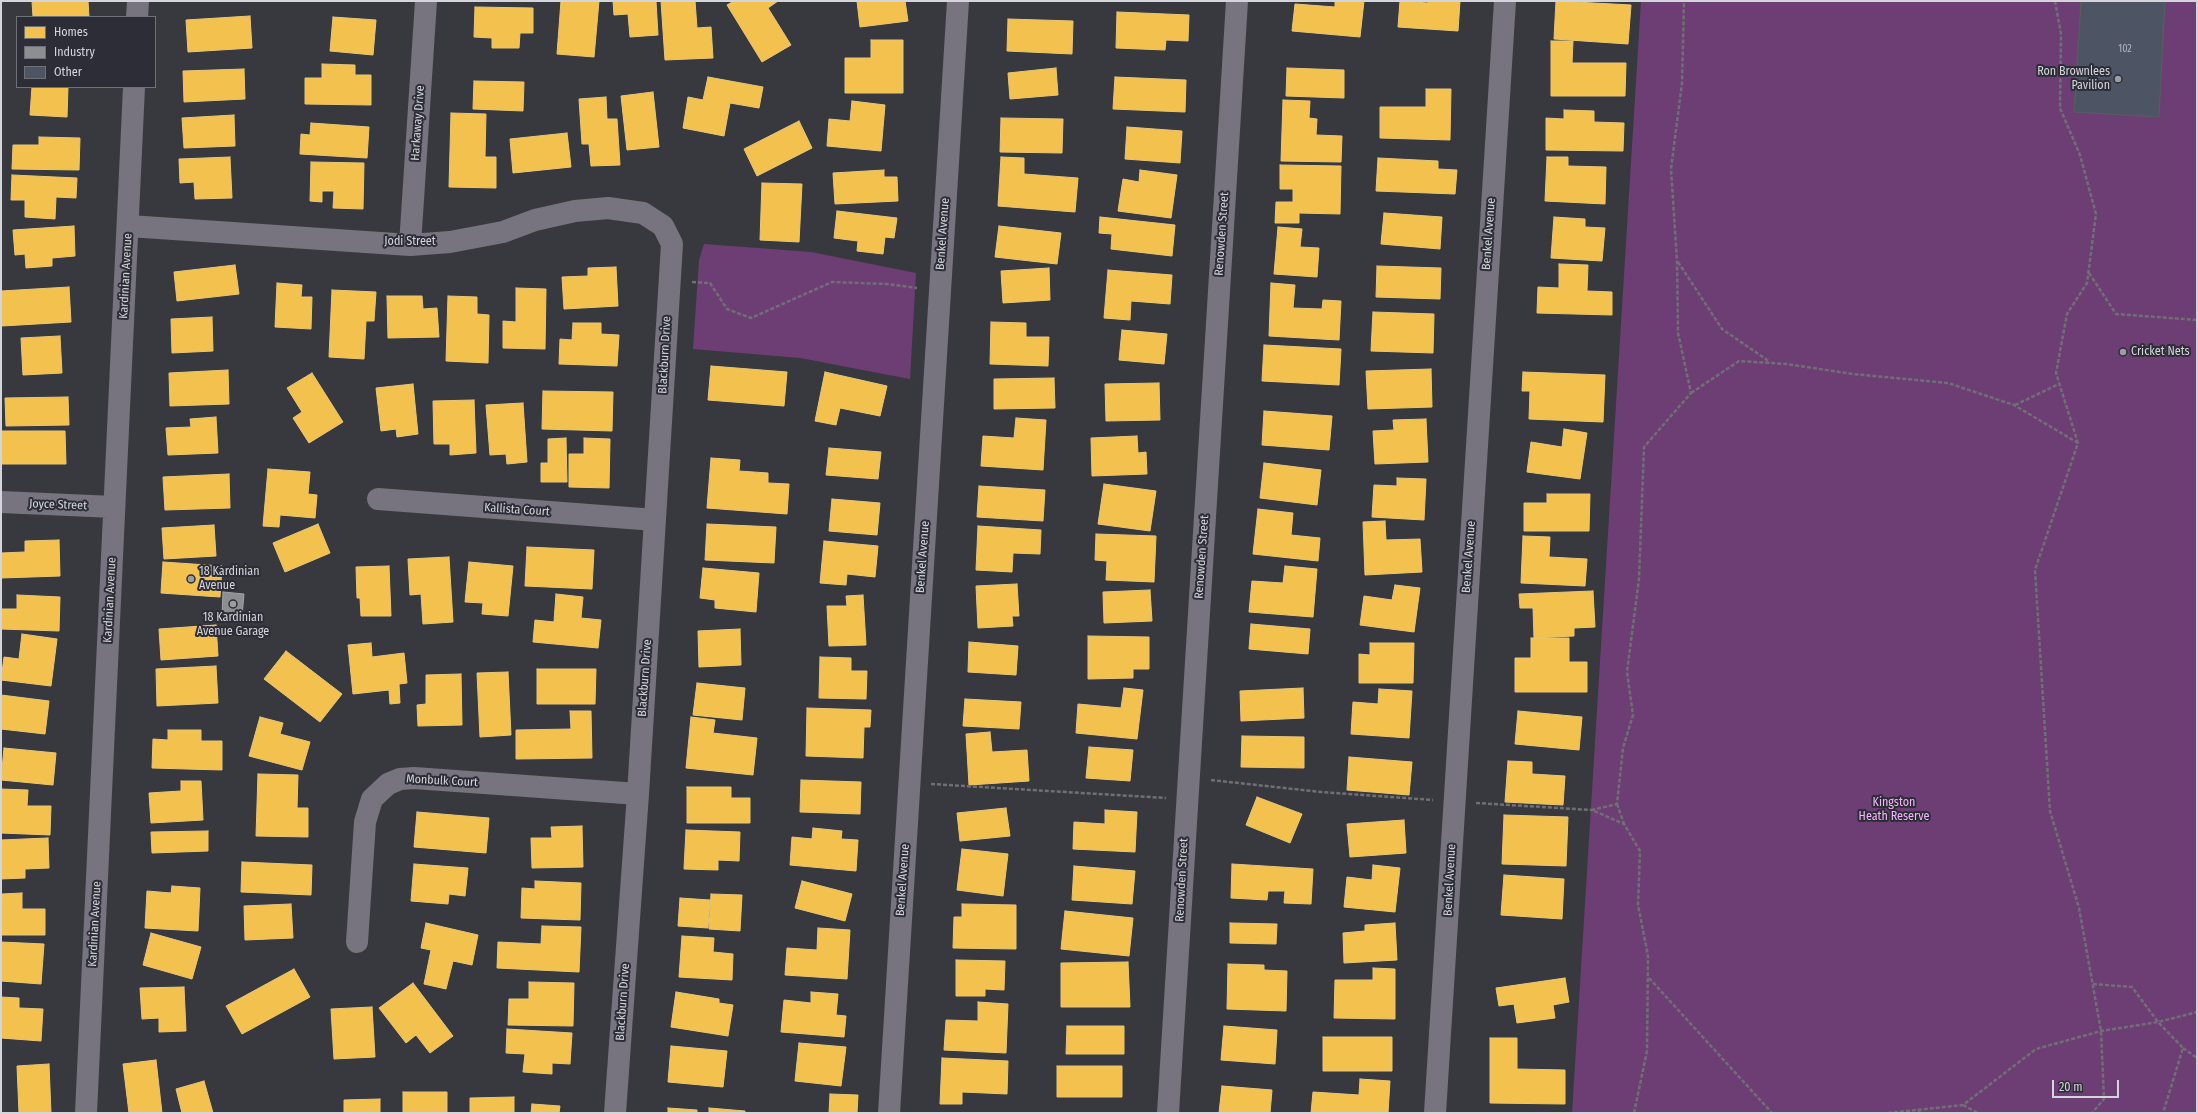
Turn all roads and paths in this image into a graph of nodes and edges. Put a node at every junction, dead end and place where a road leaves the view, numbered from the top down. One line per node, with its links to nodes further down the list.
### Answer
1 (138, 1): 8 (street)
2 (426, 1): 12 (street, Harkaway Drive)
3 (958, 1): 16 (street, Benkel Avenue)
4 (1237, 1): 27 (street, Renowden Street)
5 (1505, 1): 31 (street, Benkel Avenue)
6 (1684, 1): 13 (path)
7 (2055, 1): 14 (path)
8 (137, 16)
9 (134, 88): 10 (street, Kardinian Avenue)
10 (128, 226): 12 (street, Jodi Street); 25 (street, Kardinian Avenue)
11 (672, 244): 12 (street, Jodi Street); 15 (street, Blackburn Drive)
12 (410, 245)
13 (1678, 261): 18 (path); 20 (path)
14 (2088, 273): 17 (path); 19 (path)
15 (670, 280): 16 (path); 26 (street, Blackburn Drive)
16 (939, 291): 28 (street, Benkel Avenue)
17 (2197, 320)
18 (1770, 362): 20 (path); 21 (path)
19 (2059, 384): 21 (path); 22 (path)
20 (1691, 392): 32 (path)
21 (2014, 405): 22 (path)
22 (2078, 443): 37 (path)
23 (378, 499): 26 (street, Kallista Court)
24 (1, 502): 25 (street, Joyce Street)
25 (114, 507): 45 (street, Kardinian Avenue)
26 (655, 520): 29 (street, Blackburn Drive)
27 (1188, 777): 30 (street, Renowden Street); 31 (path)
28 (909, 782): 30 (path); 47 (street, Benkel Avenue)
29 (638, 794): 35 (street, Monbulk Court); 46 (street, Blackburn Drive)
30 (1186, 799): 48 (street, Renowden Street)
31 (1454, 801): 33 (path); 49 (street, Benkel Avenue)
32 (1617, 804): 33 (path); 34 (path)
33 (1592, 810): 34 (path)
34 (1624, 824): 36 (path)
35 (358, 942)
36 (1648, 977): 50 (path); 51 (path)
37 (2093, 984): 39 (path); 40 (path)
38 (2197, 1012): 39 (path)
39 (2158, 1022): 40 (path); 41 (path)
40 (2100, 1031): 43 (path); 55 (path)
41 (2183, 1048): 42 (path); 56 (path)
42 (2197, 1058)
43 (1963, 1105): 44 (path); 54 (path)
44 (1918, 1109): 52 (path); 53 (path)
45 (86, 1113)
46 (615, 1113)
47 (889, 1113)
48 (1168, 1113)
49 (1435, 1113)
50 (1634, 1113)
51 (1772, 1113)
52 (1888, 1113)
53 (1920, 1113)
54 (1978, 1113)
55 (2092, 1113)
56 (2163, 1113)

